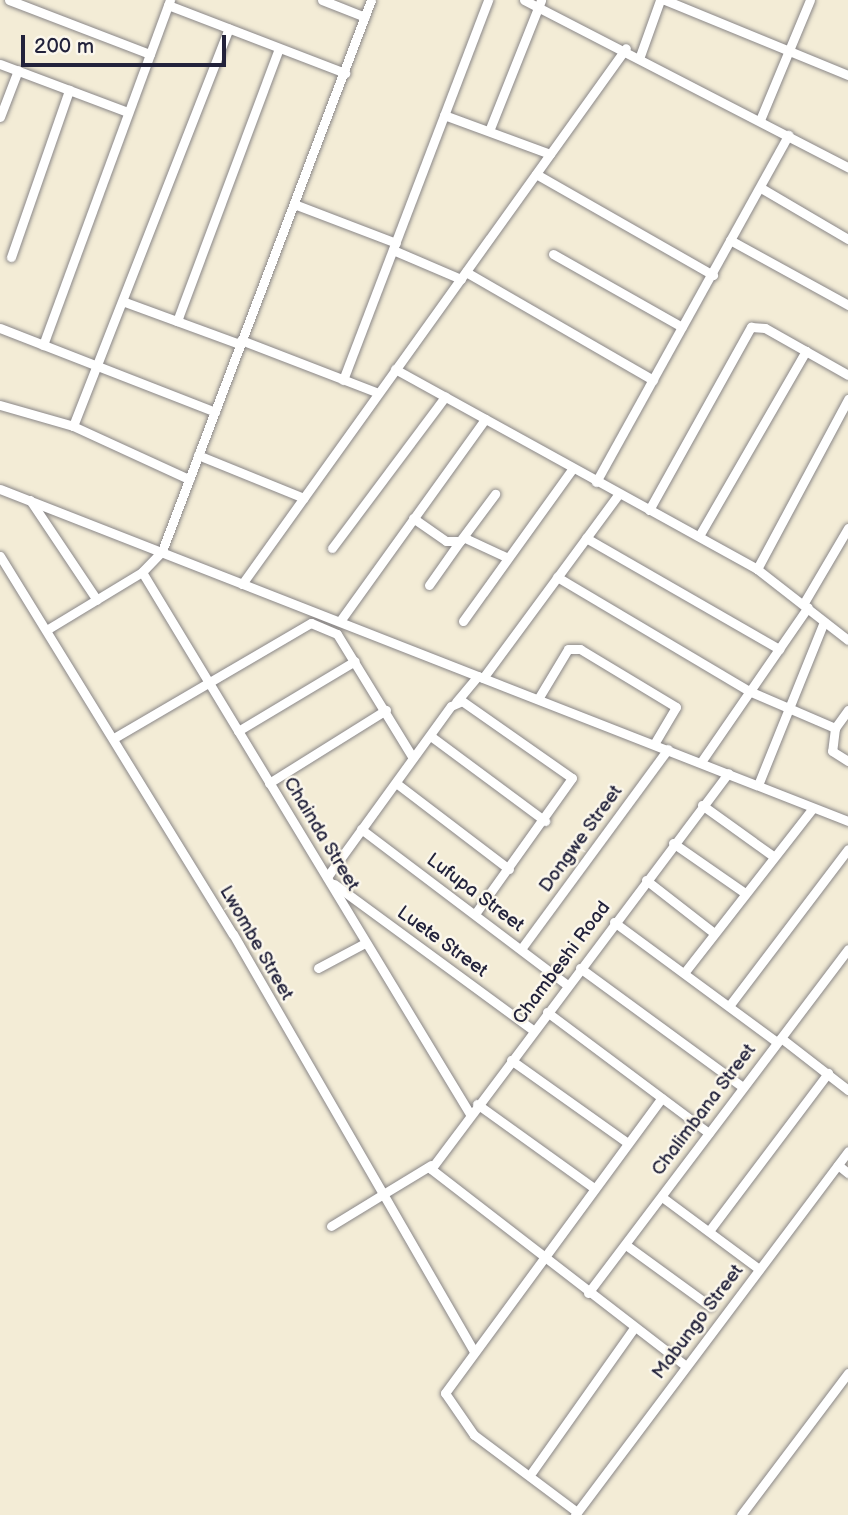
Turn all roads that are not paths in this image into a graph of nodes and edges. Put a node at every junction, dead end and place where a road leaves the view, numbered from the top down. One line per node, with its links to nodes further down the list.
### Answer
1 (9, 0): 15 (street)
2 (323, 0): 10 (street)
3 (371, 0): 10 (street)
4 (488, 0): 23 (street)
5 (524, 0): 9 (street)
6 (662, 0): 14 (street); 16 (street)
7 (806, 1): 14 (street)
8 (169, 3): 11 (street); 15 (street)
9 (540, 3): 13 (street); 26 (street)
10 (365, 17): 19 (street)
11 (229, 29): 12 (street); 40 (street)
12 (279, 48): 19 (street); 42 (street)
13 (626, 48): 16 (street); 28 (street)
14 (790, 52): 20 (street); 25 (street)
15 (150, 54): 22 (street)
16 (640, 56): 25 (street)
17 (0, 64): 18 (street)
18 (18, 71): 21 (street); 24 (street)
19 (345, 73): 32 (street)
20 (847, 73)
21 (69, 90): 22 (street); 37 (street)
22 (128, 112): 46 (street)
23 (444, 115): 26 (street); 35 (street)
24 (0, 117)
25 (760, 120): 27 (street)
26 (489, 131): 28 (street)
27 (788, 135): 29 (street); 31 (street)
28 (550, 154): 30 (street)
29 (848, 167)
30 (536, 174): 38 (street); 39 (street)
31 (761, 188): 33 (street); 34 (street)
32 (294, 204): 35 (street); 45 (street)
33 (848, 239)
34 (730, 240): 38 (street); 41 (street)
35 (394, 247): 39 (street); 51 (street)
36 (553, 254): 43 (street)
37 (11, 257)
38 (713, 275): 43 (street)
39 (463, 276): 49 (street); 52 (street)
40 (124, 302): 42 (street); 48 (street)
41 (848, 305)
42 (177, 321): 45 (street)
43 (682, 327): 52 (street)
44 (0, 328): 46 (street)
45 (240, 342): 51 (street); 57 (street)
46 (43, 345): 48 (street)
47 (807, 351): 50 (street); 69 (street); 72 (street)
48 (100, 366): 57 (street); 59 (street)
49 (395, 369): 53 (street); 54 (street)
50 (848, 375)
51 (343, 380): 53 (street)
52 (653, 380): 63 (street)
53 (378, 393): 67 (street)
54 (445, 397): 58 (street); 75 (street)
55 (848, 399): 79 (street)
56 (0, 405): 59 (street)
57 (215, 412): 60 (street)
58 (485, 419): 61 (street); 70 (street)
59 (73, 426): 62 (street)
60 (198, 455): 62 (street); 67 (street)
61 (573, 468): 63 (street); 78 (street)
62 (189, 479): 76 (street)
63 (596, 482): 66 (street)
64 (0, 489): 68 (street)
65 (495, 494): 74 (street)
66 (618, 495): 69 (street); 73 (street)
67 (304, 498): 82 (street)
68 (30, 500): 76 (street); 84 (street)
69 (649, 509): 72 (street)
70 (413, 518): 74 (street); 87 (street)
71 (848, 528): 85 (street)
72 (699, 536): 79 (street)
73 (586, 538): 81 (street); 91 (street)
74 (463, 539): 78 (street); 83 (street)
75 (332, 548)
76 (162, 551): 80 (street); 82 (street)
77 (0, 556): 89 (street, Lwombe Street)
78 (508, 558): 86 (street)
79 (757, 569): 85 (street)
80 (142, 572): 84 (street); 94 (street, Chainda Street)
81 (557, 577): 93 (street); 95 (street)
82 (242, 584): 87 (street)
83 (429, 584)
84 (97, 600): 89 (street)
85 (807, 604): 88 (street); 91 (street)
86 (463, 621)
87 (332, 623): 92 (street); 93 (street); 94 (street)
88 (823, 624): 90 (street); 99 (street)
89 (48, 629): 104 (street, Lwombe Street)
90 (848, 640)
91 (779, 649): 95 (street)
92 (355, 661): 98 (street); 102 (street)
93 (481, 677): 96 (street); 97 (street)
94 (208, 682): 102 (street, Chainda Street); 104 (street)
95 (750, 691): 99 (street); 109 (street)
96 (538, 699): 105 (street); 105 (street)
97 (456, 702): 103 (street); 116 (street)
98 (386, 710): 107 (street); 111 (street)
99 (790, 710): 101 (street); 113 (street)
100 (848, 710): 101 (street)
101 (835, 729): 108 (street)
102 (238, 731): 111 (street, Chainda Street)
103 (432, 737): 107 (street); 116 (street)
104 (114, 738): 154 (street, Lwombe Street)
105 (654, 744): 106 (street)
106 (668, 749): 109 (street); 130 (street, Dongwe Street)
107 (413, 758): 112 (street)
108 (848, 761)
109 (701, 762): 110 (street)
110 (727, 773): 113 (street); 114 (street, Chambeshi Road)
111 (269, 783): 123 (street, Chainda Street)
112 (396, 783): 118 (street); 122 (street)
113 (758, 785): 115 (street)
114 (702, 805): 119 (street, Chambeshi Road); 121 (street)
115 (813, 808): 117 (street); 121 (street)
116 (545, 821): 122 (street)
117 (848, 821)
118 (361, 830): 123 (street); 126 (street, Lufupa Street)
119 (673, 844): 124 (street, Chambeshi Road); 125 (street)
120 (848, 849): 136 (street)
121 (773, 856): 125 (street)
122 (509, 869): 126 (street)
123 (329, 879): 129 (street, Chainda Street); 138 (street, Luete Street)
124 (646, 880): 127 (street, Chambeshi Road); 128 (street)
125 (745, 893): 128 (street)
126 (475, 914): 130 (street, Lufupa Street)
127 (614, 922): 133 (street, Chambeshi Road); 134 (street)
128 (714, 933): 134 (street)
129 (365, 943): 132 (street); 146 (street, Chainda Street)
130 (521, 949): 135 (street, Lufupa Street)
131 (848, 949): 139 (street, Chalimbana Street)
132 (318, 968)
133 (580, 968): 135 (street, Chambeshi Road); 142 (street)
134 (684, 973): 136 (street)
135 (567, 985): 137 (street, Chambeshi Road)
136 (729, 1006): 139 (street)
137 (547, 1012): 138 (street, Chambeshi Road); 144 (street)
138 (533, 1030): 140 (street, Chambeshi Road)
139 (779, 1040): 141 (street); 142 (street, Chalimbana Street)
140 (511, 1060): 145 (street, Chambeshi Road); 148 (street)
141 (828, 1073): 143 (street); 157 (street)
142 (740, 1086): 147 (street, Chalimbana Street)
143 (848, 1090)
144 (662, 1098): 147 (street); 148 (street)
145 (477, 1104): 146 (street, Chambeshi Road); 153 (street)
146 (470, 1114): 150 (street, Chambeshi Road)
147 (709, 1133): 155 (street, Chalimbana Street)
148 (628, 1143): 153 (street)
149 (848, 1151): 151 (street, Mabungo Street)
150 (432, 1165): 154 (street); 159 (street)
151 (838, 1165): 152 (street); 160 (street, Mabungo Street)
152 (848, 1172)
153 (594, 1188): 159 (street)
154 (382, 1197): 156 (street); 164 (street, Lwombe Street)
155 (662, 1197): 157 (street); 158 (street, Chalimbana Street)
156 (331, 1226)
157 (709, 1231): 160 (street)
158 (626, 1245): 161 (street, Chalimbana Street); 162 (street)
159 (541, 1259): 161 (street); 164 (street)
160 (759, 1269): 165 (street, Mabungo Street)
161 (588, 1293): 163 (street)
162 (710, 1306)
163 (634, 1328): 165 (street); 167 (street)
164 (474, 1352): 167 (street)
165 (686, 1366): 168 (street, Mabungo Street)
166 (848, 1373): 169 (street)
167 (532, 1472): 168 (street)
168 (576, 1514)
169 (741, 1515)

